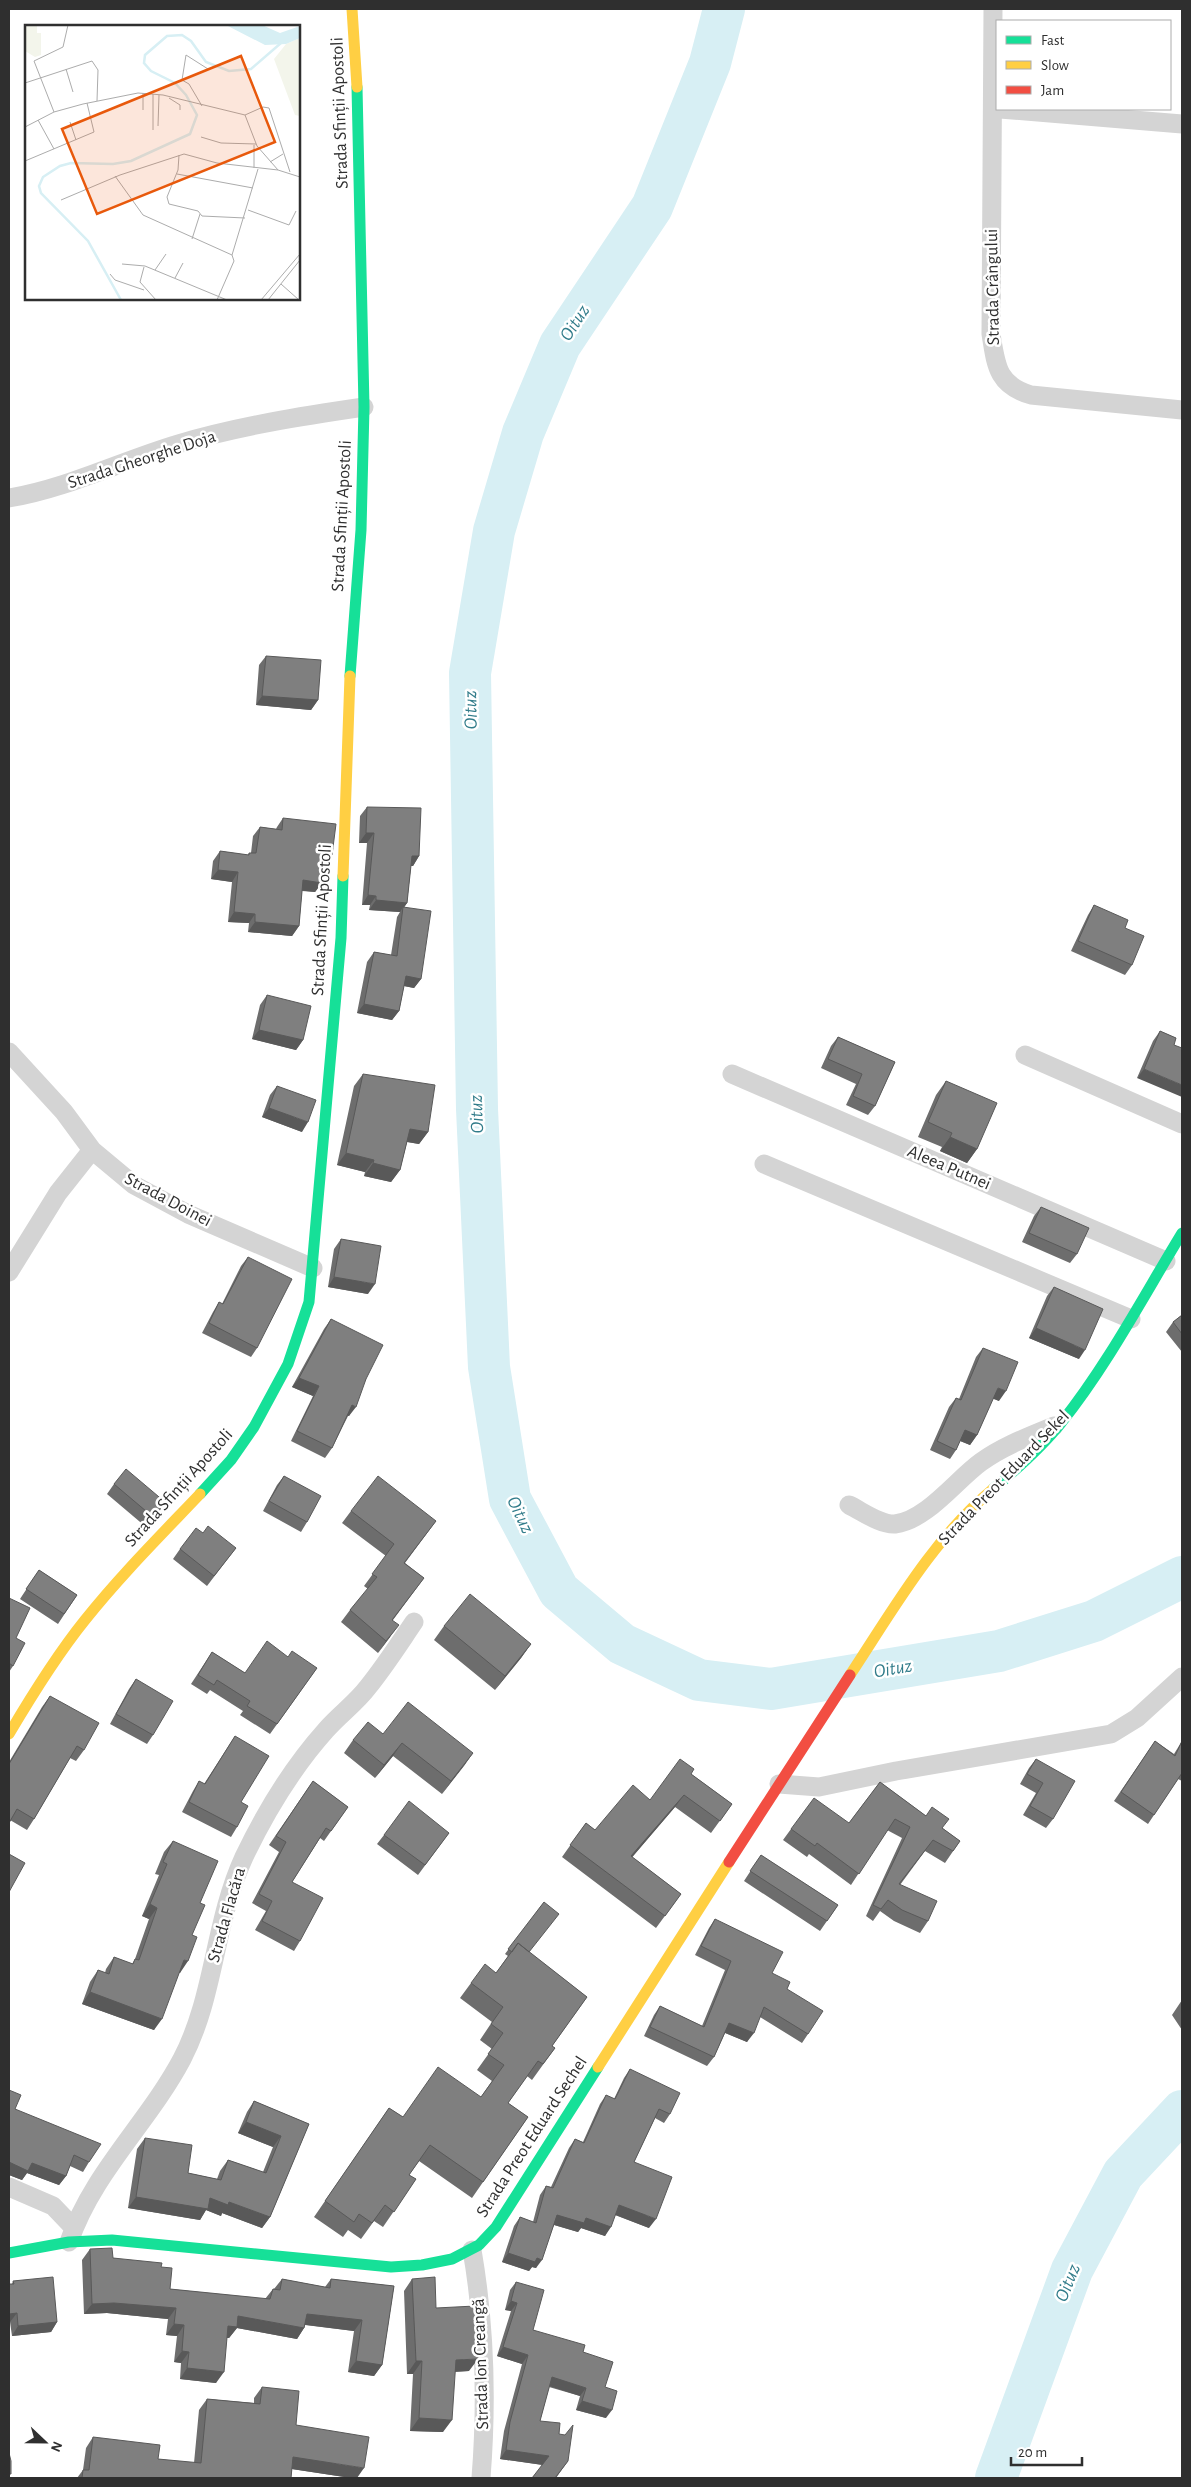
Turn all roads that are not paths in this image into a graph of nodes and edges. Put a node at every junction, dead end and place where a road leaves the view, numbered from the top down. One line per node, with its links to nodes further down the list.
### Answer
1 (352, 9): 7 (street, Strada Sfinții Apostoli)
2 (993, 9): 3 (street, Strada Crângului)
3 (996, 83)
4 (997, 110): 8 (street, Strada Crângului)
5 (1020, 110): 6 (street)
6 (1182, 124)
7 (364, 407): 9 (street, Strada Gheorghe Doja); 18 (street, Strada Sfinții Apostoli)
8 (1182, 410)
9 (9, 498)
10 (9, 1052): 14 (street, Strada Doinei)
11 (1025, 1055): 13 (street)
12 (732, 1074): 17 (street, Aleea Putnei)
13 (1182, 1124)
14 (92, 1150): 18 (street, Strada Doinei); 19 (street)
15 (764, 1164): 20 (street)
16 (1182, 1233): 17 (street, Strada Preot Eduard Sekel)
17 (1166, 1261): 20 (street, Strada Preot Eduard Sekel)
18 (313, 1268): 25 (street, Strada Sfinții Apostoli)
19 (9, 1272)
20 (1131, 1319): 21 (street, Strada Preot Eduard Sekel)
21 (1060, 1424): 22 (street); 26 (street, Strada Preot Eduard Sekel)
22 (849, 1505)
23 (414, 1622): 28 (street, Strada Flacăra)
24 (1182, 1677): 26 (street)
25 (9, 1734)
26 (784, 1777): 29 (street, Strada Preot Eduard Sechel)
27 (9, 2188): 28 (street)
28 (72, 2235): 29 (street, Strada Preot Eduard Sechel); 30 (street, Strada Preot Eduard Sechel)
29 (472, 2250): 31 (street, Strada Ion Creangă)
30 (9, 2253)
31 (481, 2478)

